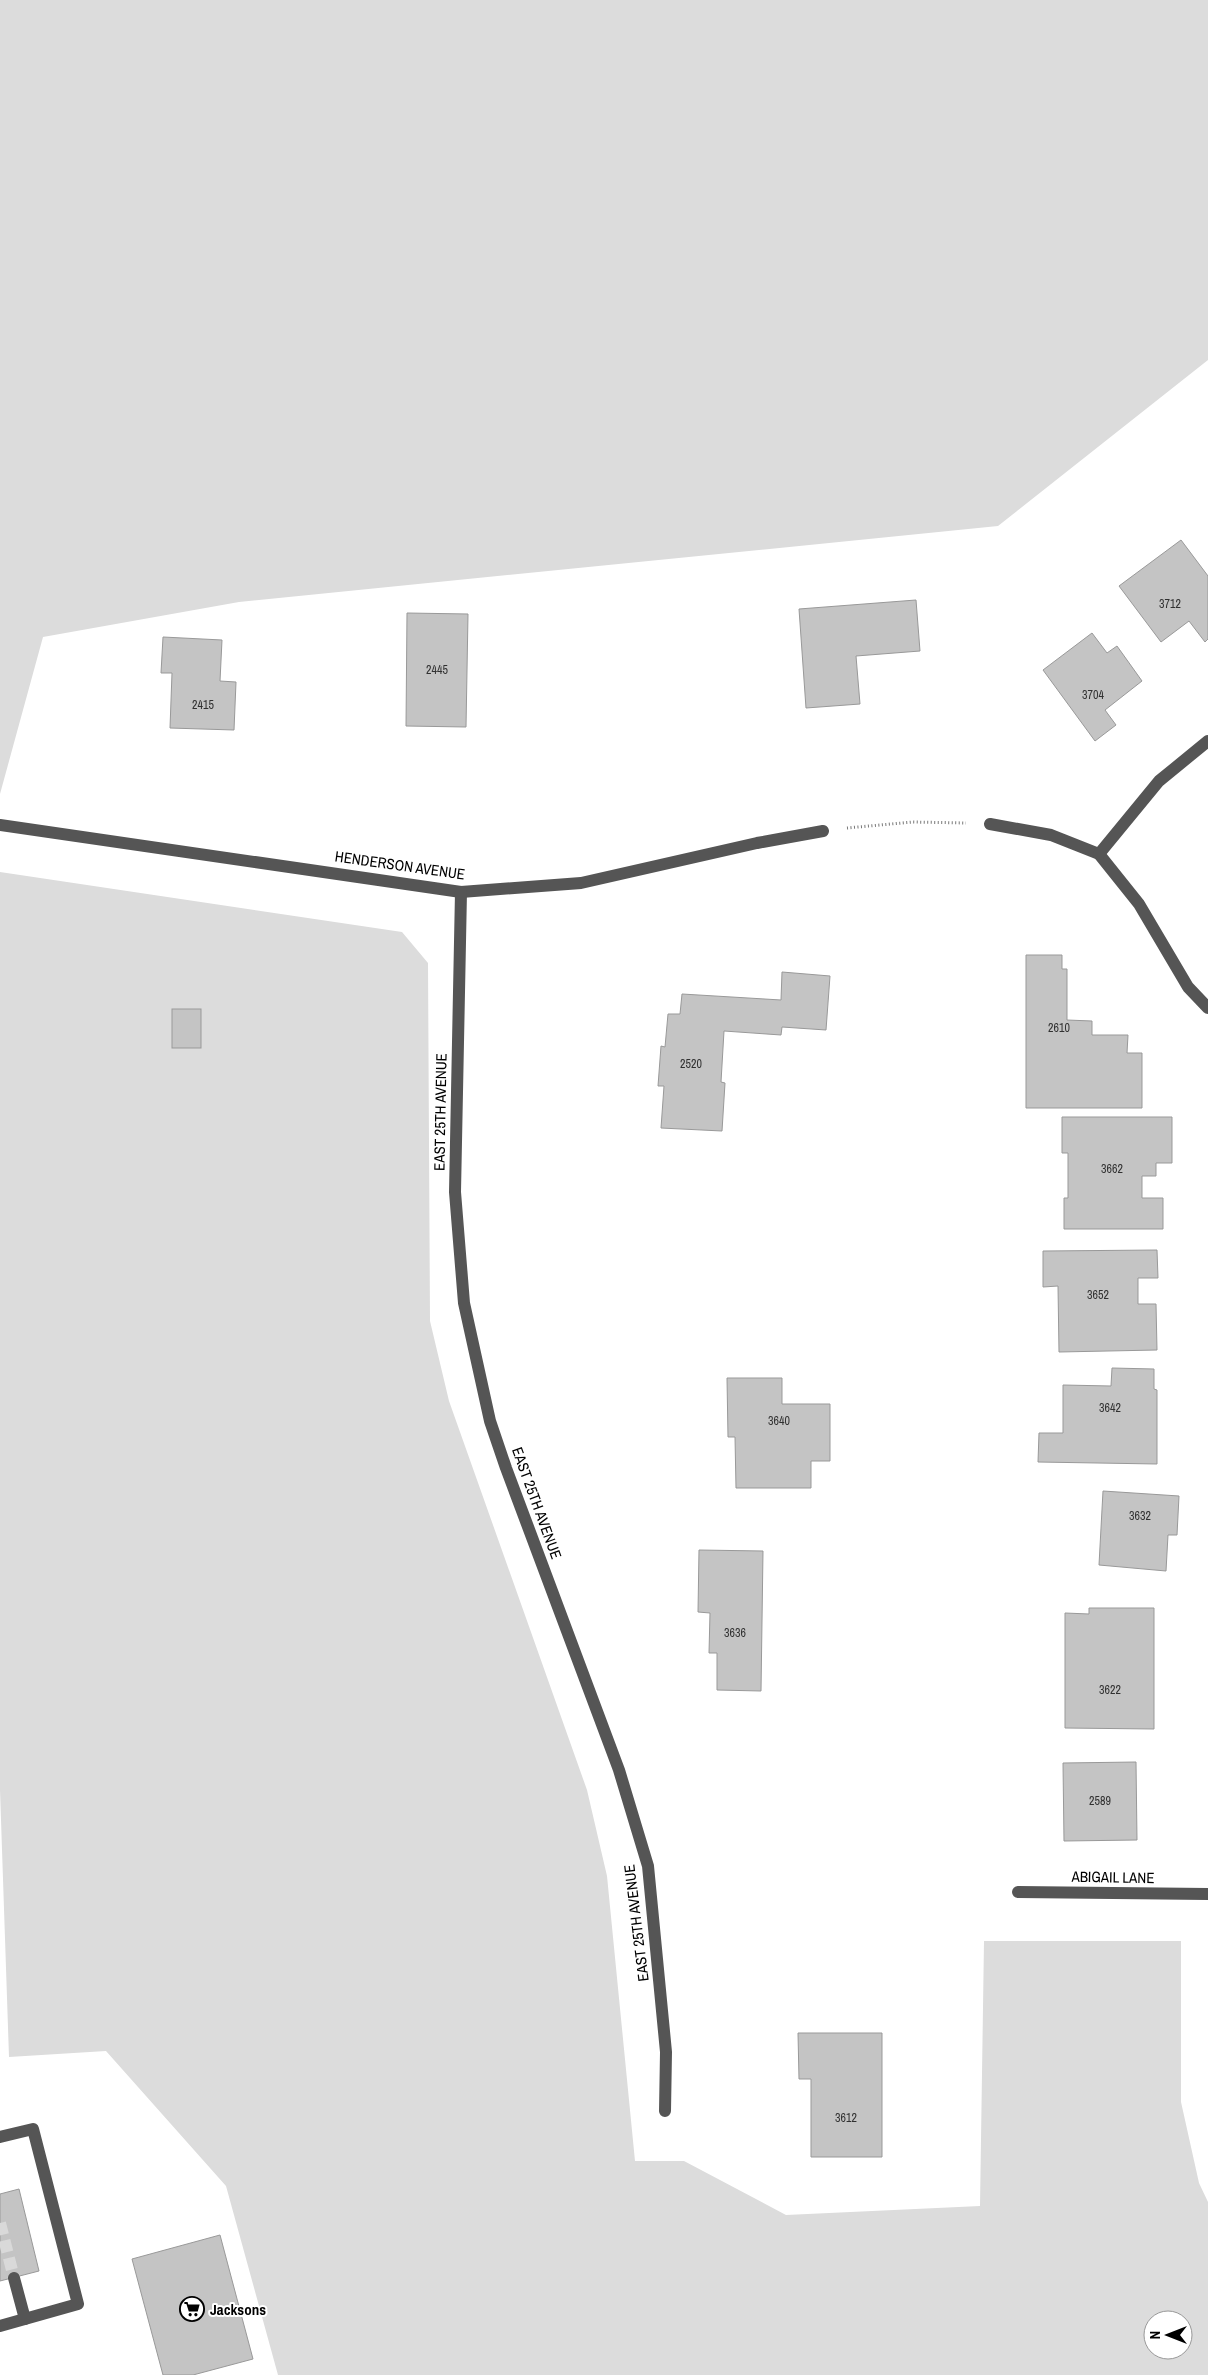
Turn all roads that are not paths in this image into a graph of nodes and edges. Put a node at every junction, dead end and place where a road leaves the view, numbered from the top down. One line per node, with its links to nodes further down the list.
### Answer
1 (1208, 741): 5 (street)
2 (990, 824): 5 (street)
3 (0, 825): 6 (street, HENDERSON AVENUE)
4 (823, 831): 6 (street, HENDERSON AVENUE)
5 (1098, 854): 7 (street)
6 (461, 892): 10 (street, EAST 25TH AVENUE)
7 (1208, 1008)
8 (1018, 1892): 9 (street, ABIGAIL LANE)
9 (1208, 1894)
10 (665, 2111)
11 (0, 2137): 13 (street)
12 (14, 2278): 13 (street)
13 (25, 2319): 14 (street)
14 (0, 2326)

